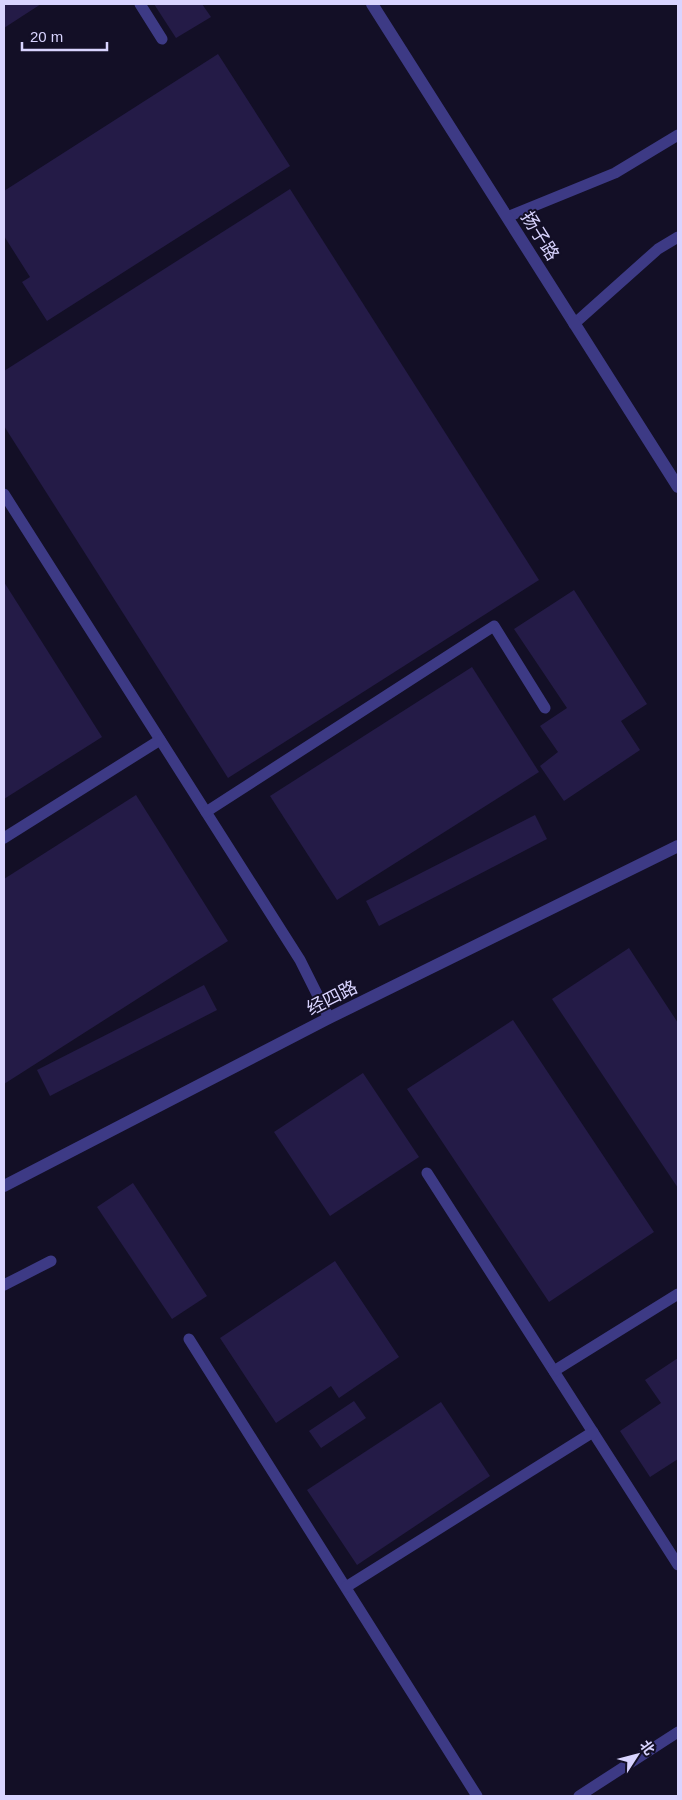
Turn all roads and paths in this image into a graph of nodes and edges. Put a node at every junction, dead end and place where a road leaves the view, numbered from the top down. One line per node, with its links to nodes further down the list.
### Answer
1 (140, 4): 3 (lane)
2 (372, 4): 5 (street, 扬子路)
3 (162, 39)
4 (678, 135): 5 (lane)
5 (508, 217): 7 (street, 扬子路)
6 (678, 237): 7 (lane)
7 (574, 324): 8 (street, 扬子路)
8 (678, 487)
9 (4, 494): 11 (lane)
10 (546, 708): 12 (lane)
11 (160, 740): 12 (lane); 13 (lane)
12 (206, 812): 15 (lane)
13 (4, 838)
14 (678, 846): 15 (street, 经四路)
15 (329, 1018): 17 (street, 经四路)
16 (427, 1173): 22 (lane)
17 (4, 1186)
18 (51, 1261): 19 (lane)
19 (4, 1285)
20 (678, 1294): 22 (lane)
21 (189, 1338): 25 (lane)
22 (554, 1371): 23 (lane)
23 (593, 1432): 24 (lane); 25 (lane)
24 (678, 1565)
25 (346, 1587): 27 (lane)
26 (678, 1732): 28 (lane)
27 (477, 1796)
28 (579, 1796)

